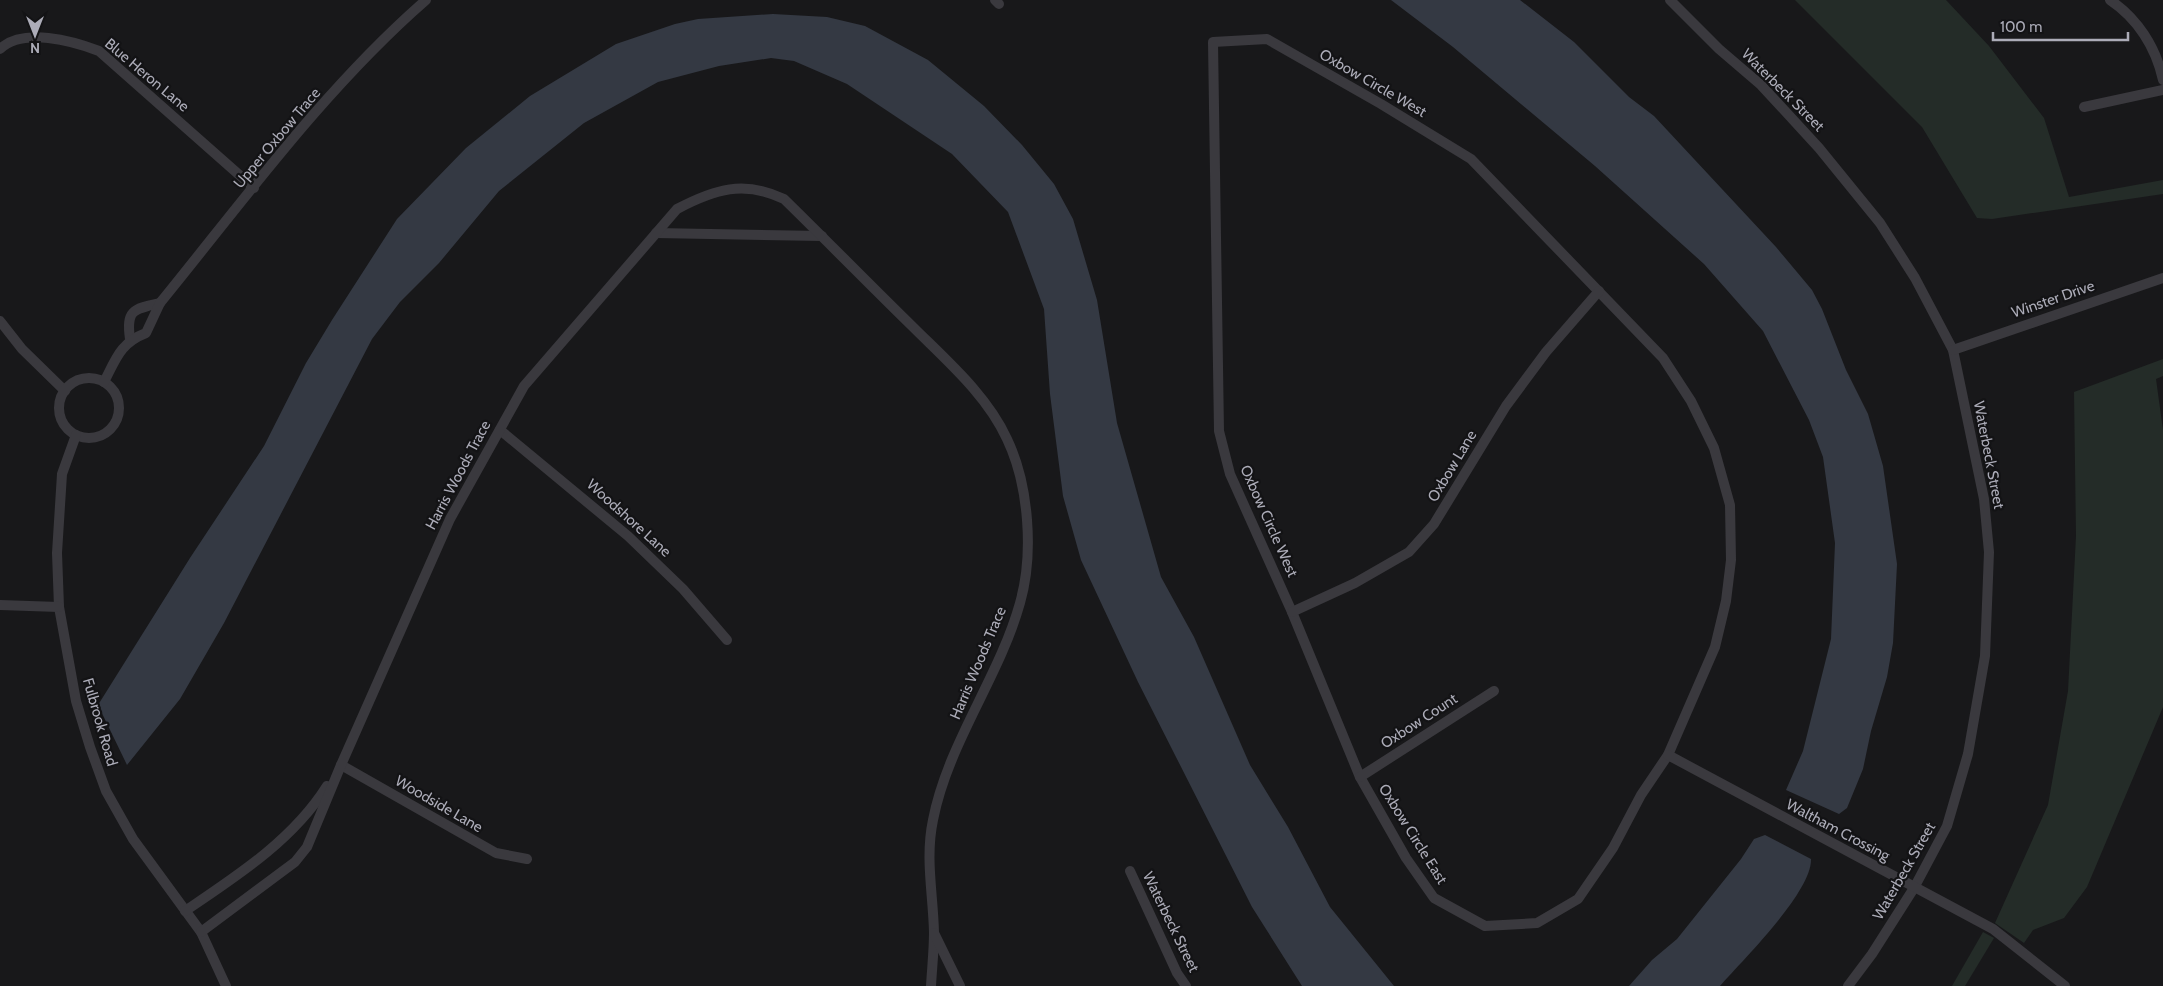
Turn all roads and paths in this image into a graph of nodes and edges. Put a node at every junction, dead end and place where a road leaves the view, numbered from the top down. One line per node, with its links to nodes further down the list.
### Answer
1 (426, 0): 8 (street, Upper Oxbow Trace)
2 (1670, 0): 16 (street, Waterbeck Street)
3 (2110, 0): 5 (street)
4 (0, 49): 8 (street, Blue Heron Lane)
5 (2163, 80)
6 (2163, 90): 7 (street)
7 (2084, 107)
8 (254, 188): 13 (street, Upper Oxbow Trace)
9 (656, 233): 10 (street); 10 (street, Harris Woods Trace); 19 (street, Harris Woods Trace)
10 (822, 236): 35 (street, Harris Woods Trace)
11 (2163, 278): 16 (street, Winster Drive)
12 (1599, 291): 23 (street, Oxbow Lane); 23 (street, Oxbow Circle West); 27 (street, Oxbow Circle West)
13 (160, 303): 15 (street, Upper Oxbow Trace); 15 (street)
14 (0, 321): 18 (street)
15 (130, 339): 17 (street, Upper Oxbow Trace)
16 (1953, 350): 32 (street, Waterbeck Street)
17 (104, 382): 18 (street); 20 (street)
18 (65, 392): 20 (street)
19 (500, 430): 24 (street, Woodshore Lane); 28 (street, Harris Woods Trace)
20 (76, 434): 22 (street, Fulbrook Road)
21 (0, 605): 22 (street)
22 (59, 607): 33 (street, Fulbrook Road)
23 (1292, 612): 25 (street, Oxbow Circle West)
24 (727, 640)
25 (1319, 677): 29 (street, Oxbow Circle East)
26 (1494, 690): 29 (street, Oxbow Count)
27 (1668, 754): 29 (street, Oxbow Circle East); 32 (street, Waltham Crossing)
28 (341, 764): 30 (street, Woodside Lane); 33 (street, Harris Woods Trace); 34 (street, Harris Woods Trace)
29 (1360, 776)
30 (527, 859)
31 (1130, 871): 39 (street, Waterbeck Street)
32 (1914, 888): 40 (street, Waterbeck Street); 41 (street, Waltham Crossing)
33 (185, 911): 34 (street, Fulbrook Road)
34 (201, 932): 36 (street, Fulbrook Road)
35 (934, 932): 37 (street, Harris Woods Trace); 38 (street, Harris Woods Trace)
36 (226, 986)
37 (931, 986)
38 (960, 986)
39 (1186, 986)
40 (1848, 986)
41 (2065, 986)

